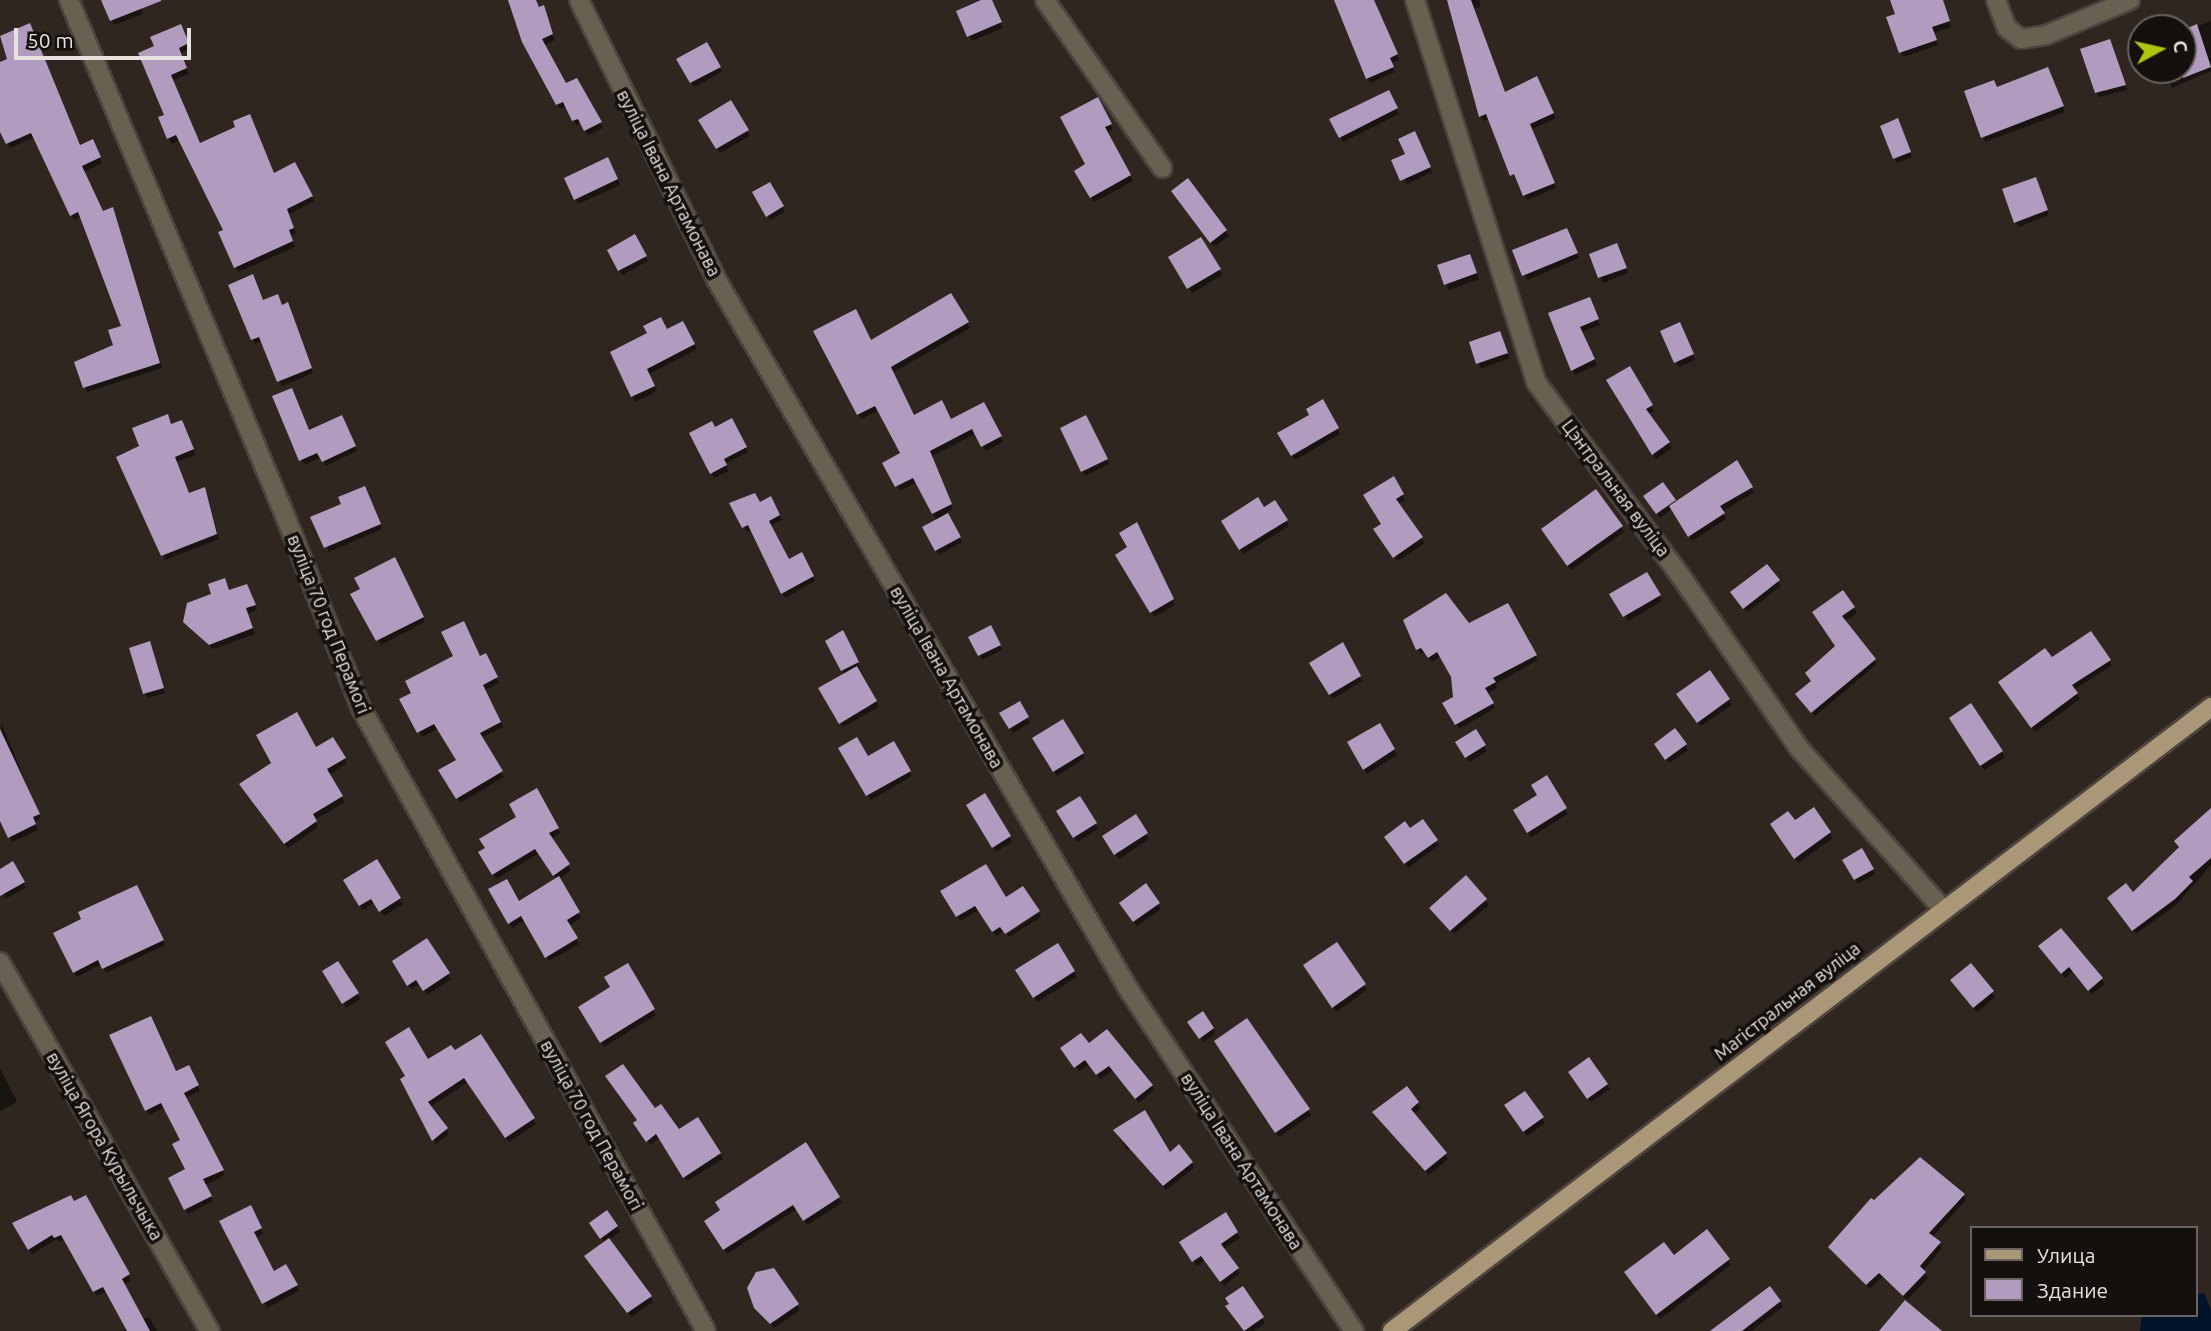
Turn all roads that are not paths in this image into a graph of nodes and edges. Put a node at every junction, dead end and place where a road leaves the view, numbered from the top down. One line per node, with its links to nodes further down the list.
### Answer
1 (69, 0): 12 (street, вуліца 70 год Перамогі)
2 (579, 0): 13 (street, вуліца Івана Артамонава)
3 (1045, 0): 7 (street)
4 (1415, 0): 9 (street, Цэнтральная вуліца)
5 (1996, 0): 6 (street)
6 (2130, 0)
7 (1162, 168)
8 (2211, 708): 9 (main road, Магістральная вуліца)
9 (1942, 908): 14 (main road, Магістральная вуліца)
10 (0, 962): 11 (street, вуліца Ягора Курыльчыка)
11 (210, 1331)
12 (706, 1331)
13 (1353, 1331)
14 (1392, 1331)

